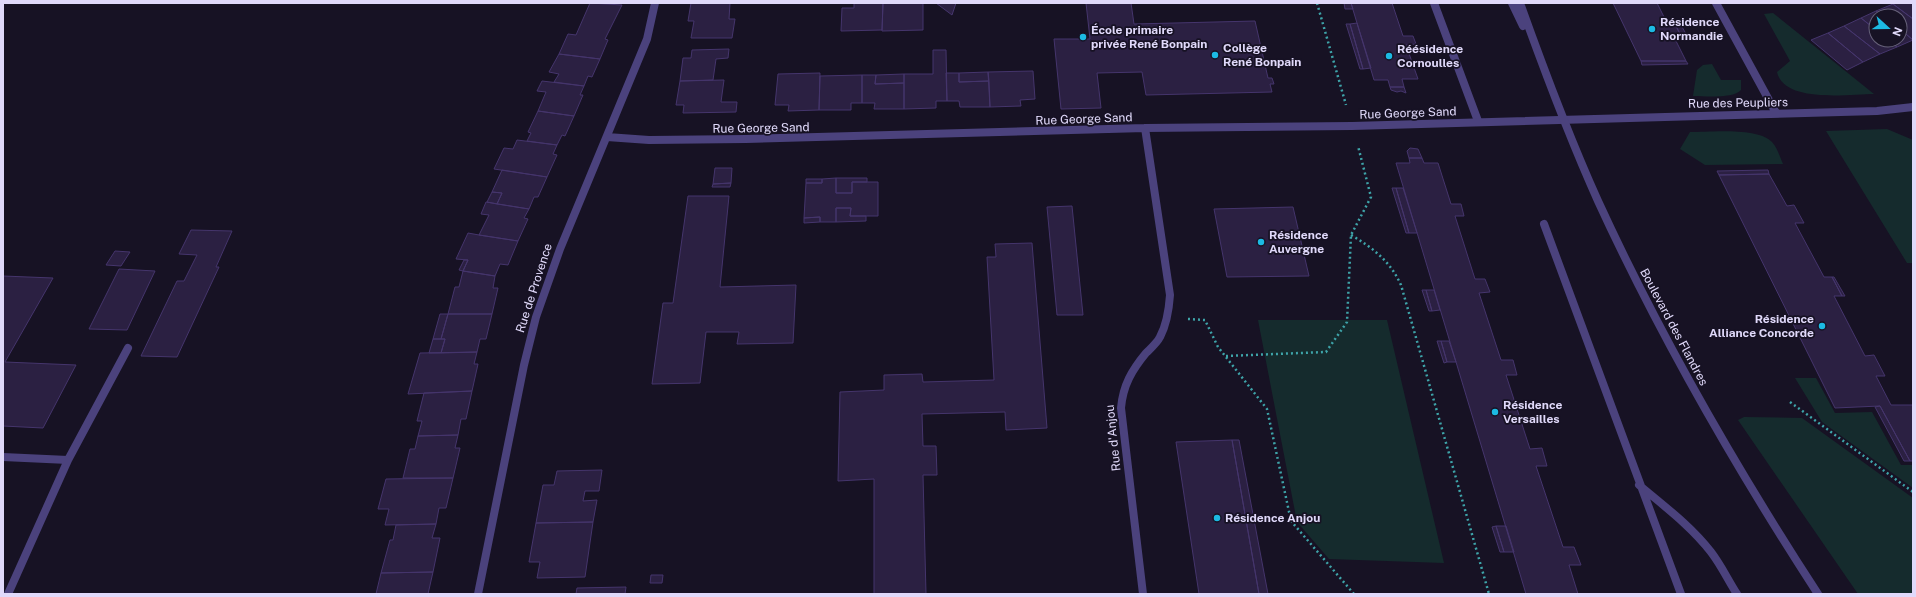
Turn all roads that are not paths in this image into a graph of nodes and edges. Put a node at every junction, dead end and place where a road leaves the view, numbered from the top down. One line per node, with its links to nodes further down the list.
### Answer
1 (656, 3): 12 (street, Rue de Provence)
2 (1434, 3): 10 (street)
3 (1512, 3): 6 (street, Boulevard des Flandres)
4 (1520, 3): 6 (street, Boulevard des Flandres)
5 (1716, 3): 8 (street)
6 (1537, 56): 9 (street, Boulevard des Flandres)
7 (1913, 107): 8 (street, Rue des Peupliers)
8 (1776, 113): 9 (street, Rue des Peupliers)
9 (1563, 118): 10 (street, Rue George Sand); 23 (street, Boulevard des Flandres)
10 (1478, 121): 11 (street, Rue George Sand)
11 (1145, 128): 12 (street, Rue George Sand); 20 (street, Rue d'Anjou)
12 (607, 137): 19 (street, Rue de Provence)
13 (1544, 224): 17 (street)
14 (128, 348): 16 (street)
15 (3, 457): 16 (street)
16 (68, 460): 18 (street)
17 (1639, 486): 21 (street); 22 (street)
18 (8, 594)
19 (478, 594)
20 (1143, 594)
21 (1680, 594)
22 (1737, 594)
23 (1818, 594)

